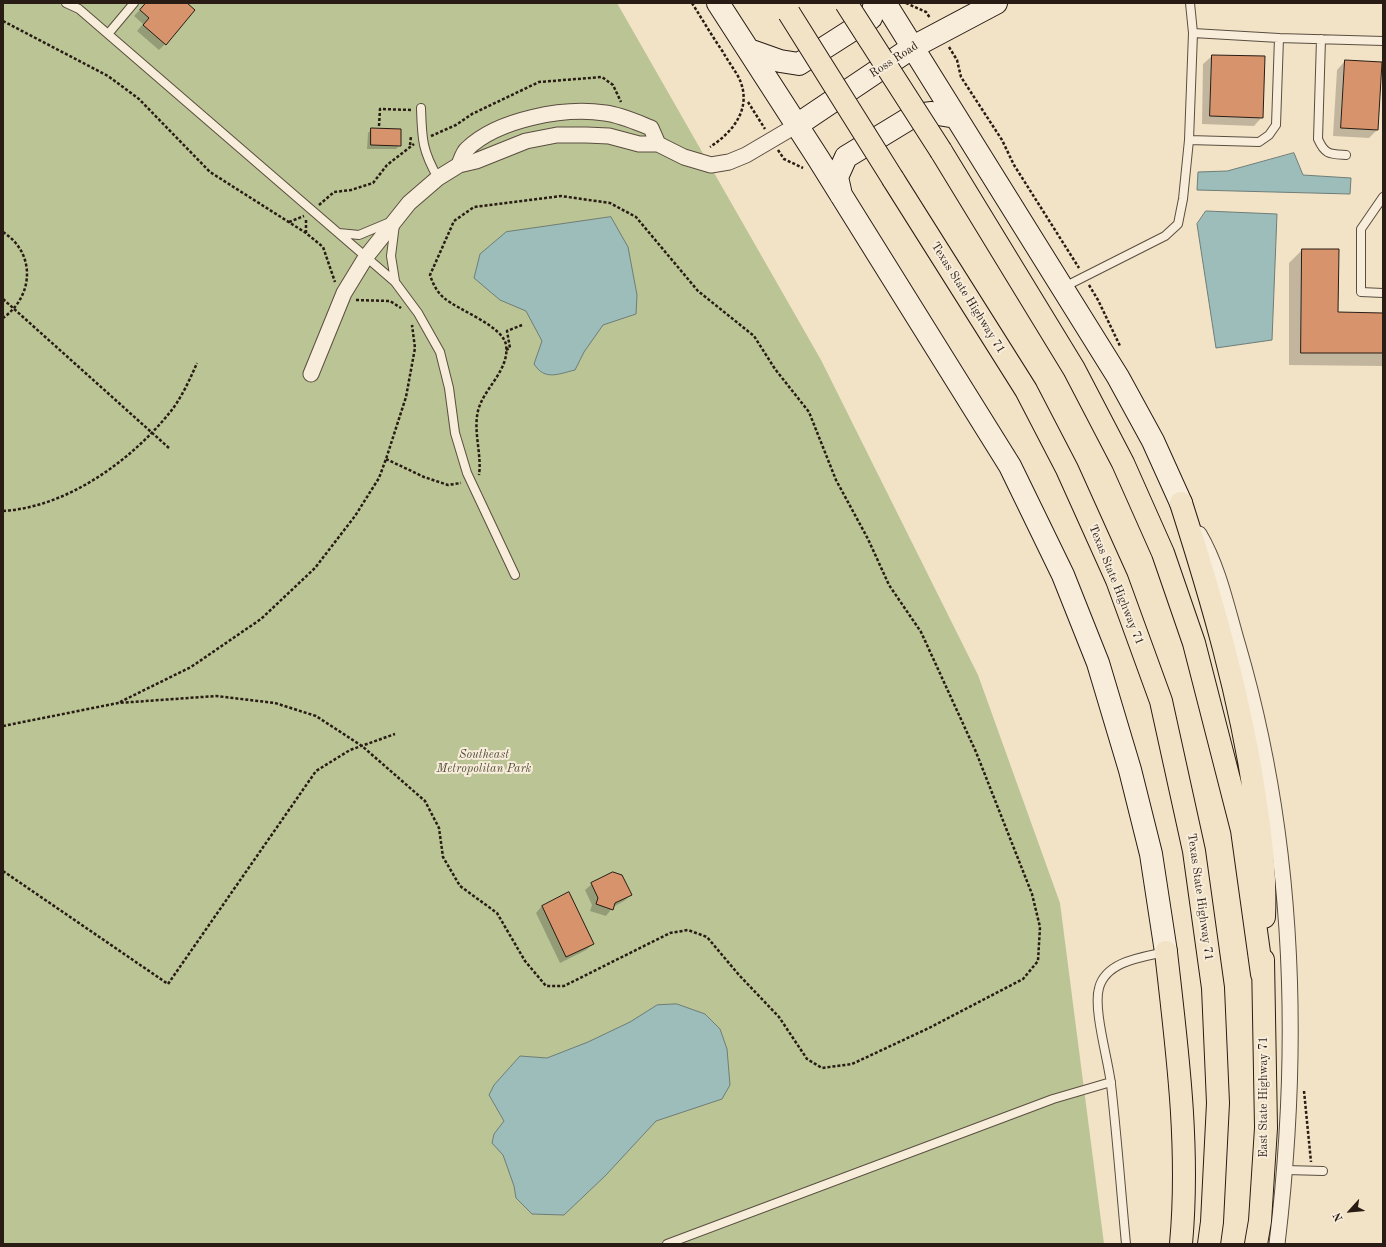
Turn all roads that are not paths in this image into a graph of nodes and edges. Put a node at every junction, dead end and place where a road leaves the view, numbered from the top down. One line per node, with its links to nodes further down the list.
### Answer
1 (66, 3): 11 (lane)
2 (134, 3): 11 (lane)
3 (718, 3): 16 (street)
4 (846, 3): 39 (highway, bridge)
5 (875, 3): 16 (street)
6 (884, 3): 15 (street)
7 (996, 3): 15 (street, Ross Road)
8 (1190, 3): 10 (lane)
9 (786, 8): 46 (highway, Texas State Highway 71, bridge)
10 (1193, 33): 12 (lane); 22 (lane)
11 (108, 34): 30 (lane)
12 (1279, 38): 13 (lane); 22 (lane)
13 (1320, 39): 14 (lane); 24 (lane)
14 (1383, 41)
15 (913, 47): 19 (street); 20 (street, Ross Road)
16 (749, 50): 20 (street)
17 (421, 108): 26 (lane)
18 (552, 114): 21 (street); 23 (street); 25 (street)
19 (956, 117): 27 (street); 33 (street)
20 (797, 125): 23 (street); 27 (street)
21 (557, 135): 23 (street); 25 (street)
22 (1189, 140): 33 (lane)
23 (658, 144)
24 (1346, 155)
25 (459, 165): 26 (street)
26 (438, 178): 29 (street)
27 (841, 196): 38 (street)
28 (1383, 197): 34 (lane)
29 (396, 219): 30 (lane); 31 (street); 32 (lane)
30 (339, 233): 31 (lane)
31 (366, 257): 32 (lane); 35 (street)
32 (396, 282): 37 (lane)
33 (1062, 288): 36 (street)
34 (1383, 293)
35 (311, 374)
36 (1181, 503): 39 (highway); 41 (street)
37 (515, 575)
38 (1166, 952): 40 (lane); 45 (highway)
39 (1262, 974): 47 (highway, East State Highway 71)
40 (1111, 1082): 43 (lane); 44 (lane)
41 (1286, 1170): 42 (lane); 48 (street)
42 (1323, 1171)
43 (667, 1244)
44 (1126, 1244)
45 (1182, 1244)
46 (1209, 1244)
47 (1256, 1244)
48 (1277, 1244)

